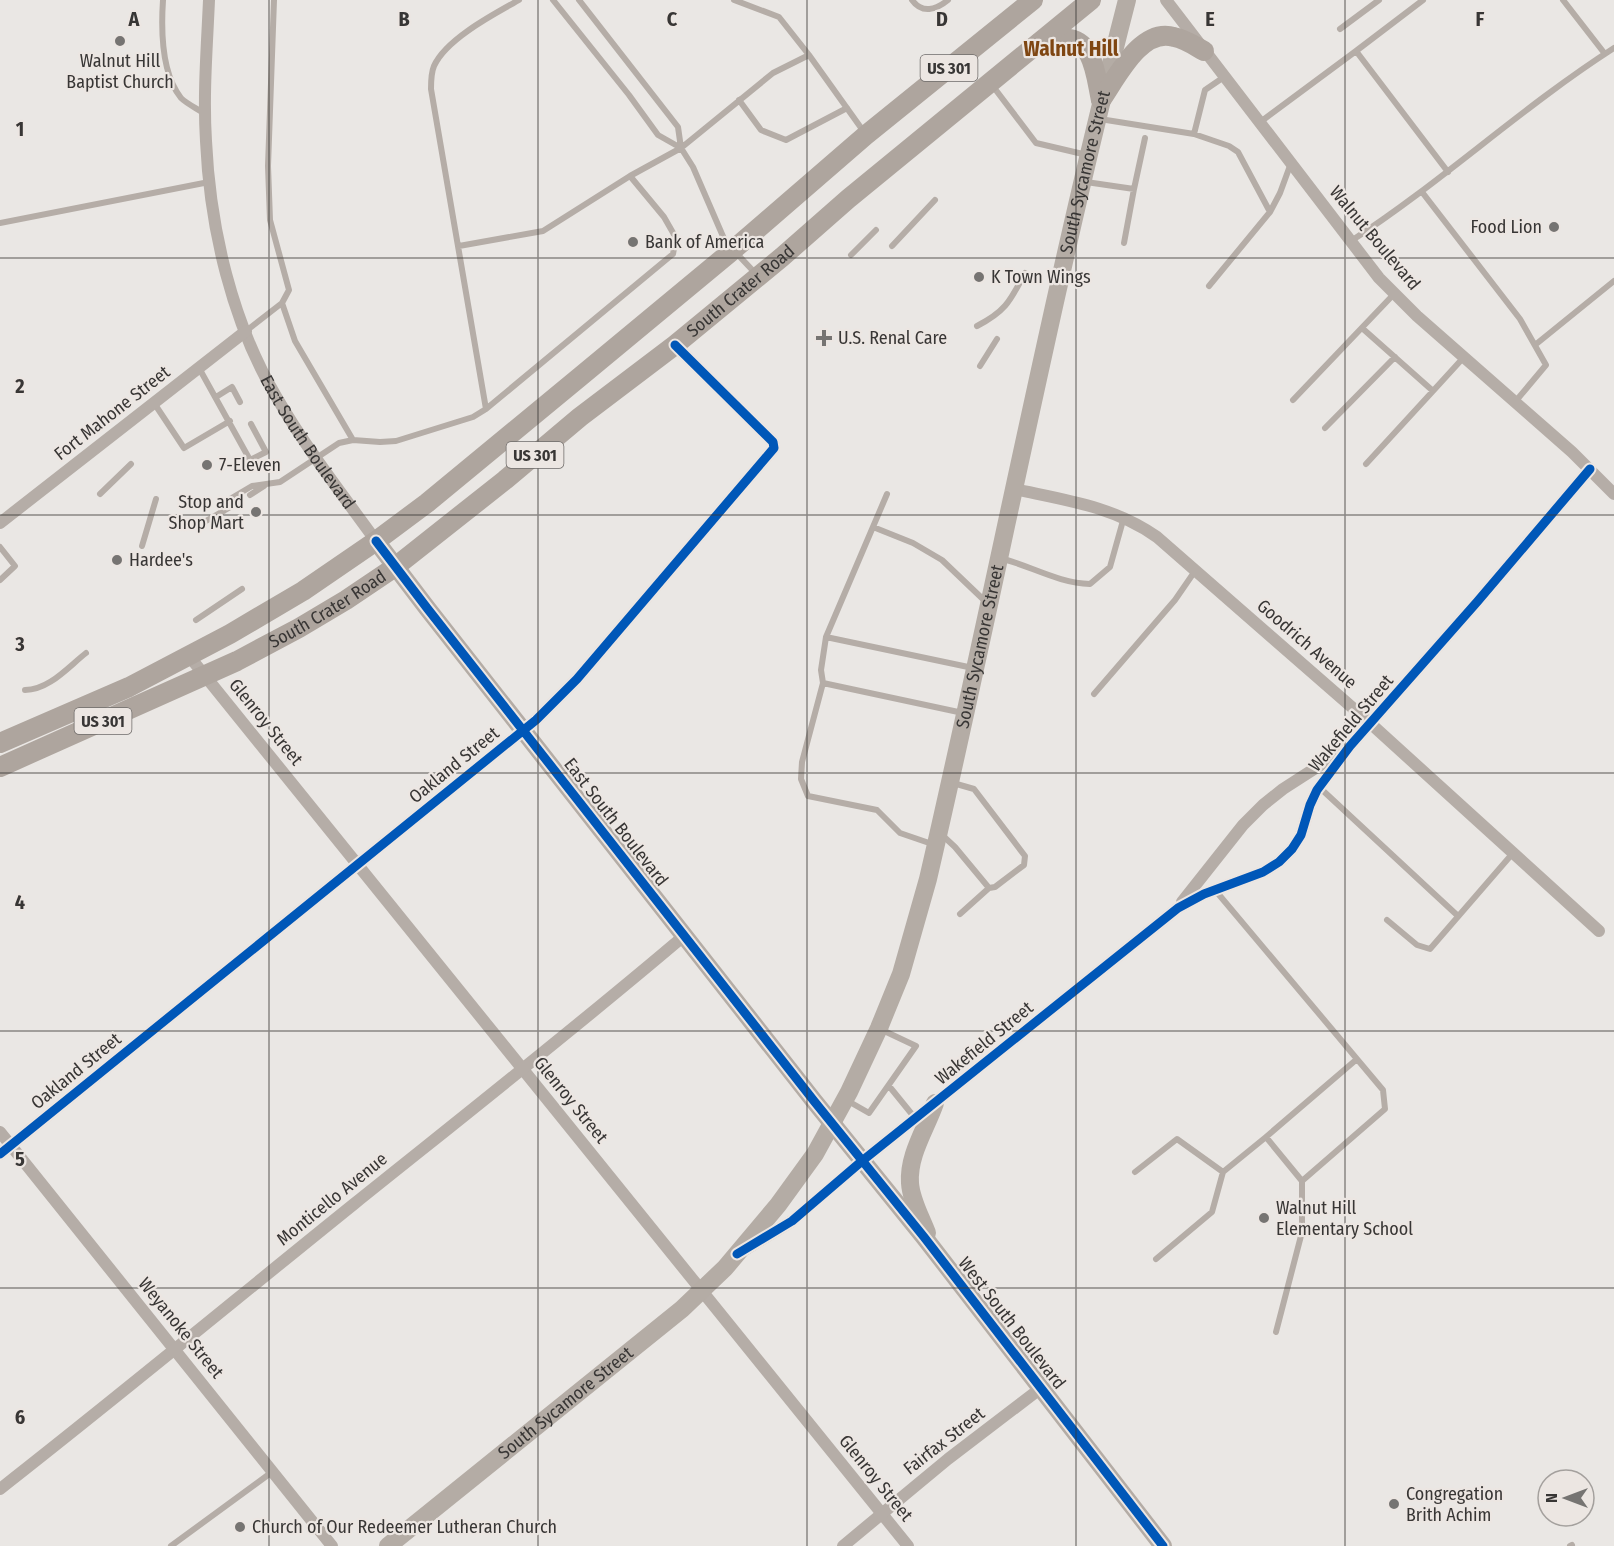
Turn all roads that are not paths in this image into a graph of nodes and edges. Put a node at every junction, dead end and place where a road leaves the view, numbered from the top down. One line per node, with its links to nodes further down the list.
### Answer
1 (163, 0): 29 (lane)
2 (209, 0): 29 (street, East South Boulevard)
3 (274, 0): 58 (lane)
4 (519, 0): 49 (lane)
5 (553, 0): 34 (lane)
6 (579, 0): 34 (lane)
7 (734, 0): 23 (lane)
8 (912, 0): 9 (lane)
9 (948, 0)
10 (1033, 0): 32 (main road, South Crater Road / US 301)
11 (1091, 0): 18 (main road, South Crater Road / US 301)
12 (1127, 0): 28 (main road, South Sycamore Street)
13 (1166, 0): 20 (street, Walnut Boulevard)
14 (1379, 0): 17 (lane)
15 (1423, 0): 21 (lane)
16 (1563, 0): 22 (lane)
17 (1340, 29)
18 (1036, 44): 25 (main road, South Crater Road / US 301); 28 (main road)
19 (1614, 48): 22 (lane)
20 (1204, 51): 24 (street, Walnut Boulevard); 28 (main road)
21 (1356, 51): 30 (lane); 37 (lane)
22 (1605, 54): 37 (lane)
23 (809, 55): 26 (lane); 27 (lane)
24 (1224, 76): 30 (street, Walnut Boulevard); 31 (lane)
25 (989, 83): 35 (lane); 54 (main road, South Crater Road / US 301)
26 (740, 100): 27 (lane); 34 (lane)
27 (847, 108): 32 (lane)
28 (1099, 109): 31 (lane); 35 (main road, South Sycamore Street)
29 (205, 115): 40 (street, East South Boulevard)
30 (1259, 123): 36 (street, Walnut Boulevard)
31 (1194, 134): 44 (lane)
32 (866, 135): 51 (main road, South Crater Road / US 301)
33 (1145, 138): 41 (lane)
34 (681, 148): 38 (lane); 51 (lane)
35 (1088, 155): 39 (main road, South Sycamore Street)
36 (1291, 163): 44 (lane); 47 (street, Walnut Boulevard)
37 (1448, 172): 42 (lane)
38 (630, 176): 49 (lane); 75 (lane)
39 (1082, 181): 41 (lane); 85 (main road, South Sycamore Street)
40 (209, 182): 45 (lane); 61 (street, East South Boulevard)
41 (1134, 189): 48 (lane)
42 (1422, 192): 47 (lane); 64 (lane)
43 (935, 200): 50 (lane)
44 (1270, 212): 56 (lane)
45 (0, 223)
46 (876, 230): 52 (lane)
47 (1350, 241): 57 (street, Walnut Boulevard)
48 (1124, 243)
49 (459, 246): 75 (lane)
50 (892, 246)
51 (733, 250): 54 (lane); 97 (main road, South Crater Road / US 301)
52 (851, 255)
53 (1025, 273): 59 (lane)
54 (759, 277): 63 (main road, South Crater Road / US 301)
55 (1614, 281): 64 (lane)
56 (1209, 286)
57 (1395, 293): 60 (lane); 66 (street, Walnut Boulevard)
58 (282, 303): 61 (lane); 79 (lane)
59 (977, 326)
60 (1362, 327): 65 (lane); 71 (lane)
61 (246, 332): 68 (street, Fort Mahone Street); 80 (street, East South Boulevard)
62 (997, 339): 67 (lane)
63 (675, 345): 101 (main road, South Crater Road / US 301); 118 (street, Oakland Street)
64 (1534, 345): 73 (lane)
65 (1395, 357): 69 (lane); 78 (lane)
66 (1464, 357): 69 (lane); 73 (street, Walnut Boulevard)
67 (980, 366)
68 (199, 368): 70 (lane); 74 (street, Fort Mahone Street)
69 (1433, 391): 82 (lane)
70 (216, 397): 72 (lane); 76 (lane)
71 (1293, 400)
72 (240, 402)
73 (1515, 402): 83 (street, Walnut Boulevard)
74 (154, 403): 76 (lane); 94 (street, Fort Mahone Street)
75 (486, 409): 79 (lane)
76 (230, 421): 77 (lane)
77 (251, 424)
78 (1324, 428)
79 (353, 440): 80 (lane)
80 (316, 459): 84 (lane); 97 (street, East South Boulevard)
81 (131, 464): 86 (lane)
82 (1366, 464)
83 (1590, 469): 88 (street, Walnut Boulevard); 117 (street, Wakefield Street)
84 (264, 486): 89 (lane); 92 (lane)
85 (1014, 489): 93 (street, Goodrich Avenue); 100 (main road, South Sycamore Street)
86 (100, 494)
87 (887, 494): 96 (lane)
88 (1614, 494)
89 (250, 495)
90 (156, 499): 98 (lane)
91 (239, 502): 92 (lane)
92 (224, 511): 95 (lane)
93 (1125, 517): 100 (lane); 102 (street, Goodrich Avenue)
94 (0, 523)
95 (199, 525)
96 (873, 527): 105 (lane); 107 (lane)
97 (376, 541): 101 (main road, East South Boulevard); 109 (main road, South Crater Road / US 301)
98 (142, 546)
99 (0, 547): 103 (lane)
100 (999, 557): 105 (main road, South Sycamore Street)
101 (395, 567): 109 (main road, South Crater Road / US 301); 118 (main road, East South Boulevard)
102 (1195, 570): 115 (lane); 117 (street, Goodrich Avenue)
103 (0, 580)
104 (242, 589): 106 (lane)
105 (988, 604): 111 (main road, South Sycamore Street)
106 (196, 620)
107 (826, 637): 111 (lane); 113 (lane)
108 (86, 653): 114 (lane)
109 (220, 654): 110 (main road, South Crater Road / US 301); 112 (main road, South Crater Road / US 301)
110 (189, 656): 112 (street, Glenroy Street); 119 (main road, South Crater Road / US 301)
111 (975, 668): 116 (main road, South Sycamore Street)
112 (206, 676): 121 (main road, South Crater Road / US 301); 126 (street, Glenroy Street)
113 (823, 683): 116 (lane); 124 (lane)
114 (25, 690)
115 (1094, 694)
116 (965, 713): 122 (main road, South Sycamore Street)
117 (1370, 723): 120 (street, Wakefield Street); 125 (street, Goodrich Avenue)
118 (523, 730): 126 (street, Oakland Street); 134 (main road, East South Boulevard)
119 (0, 743)
120 (1350, 746): 123 (street, Wakefield Street); 129 (street, Wakefield Street)
121 (0, 767)
122 (950, 781): 124 (main road, South Sycamore Street); 127 (lane)
123 (1319, 787): 128 (street, Wakefield Street); 131 (lane)
124 (937, 839): 127 (lane); 135 (main road, South Sycamore Street)
125 (1514, 853): 131 (lane); 133 (street, Goodrich Avenue)
126 (359, 864): 137 (street, Glenroy Street); 145 (street, Oakland Street)
127 (989, 888): 130 (lane)
128 (1215, 890): 129 (street, Wakefield Street); 136 (lane)
129 (1178, 908): 140 (street, Wakefield Street)
130 (960, 914)
131 (1458, 916): 132 (lane)
132 (1387, 920)
133 (1599, 931)
134 (685, 935): 137 (street, Monticello Avenue); 142 (main road, East South Boulevard)
135 (879, 1028): 138 (lane); 139 (main road, South Sycamore Street)
136 (1357, 1059): 144 (lane); 150 (lane)
137 (522, 1069): 154 (street, Glenroy Street); 156 (street, Monticello Avenue)
138 (889, 1086): 139 (lane); 141 (lane)
139 (844, 1100): 142 (main road, South Sycamore Street)
140 (935, 1103): 141 (street, Wakefield Street); 151 (main road)
141 (915, 1119): 147 (street, Wakefield Street)
142 (832, 1123): 147 (main road, West South Boulevard); 152 (main road, South Sycamore Street)
143 (0, 1132): 145 (street, Weyanoke Street)
144 (1266, 1137): 149 (lane); 150 (lane)
145 (11, 1146): 146 (street, Oakland Street); 156 (street, Weyanoke Street)
146 (0, 1155)
147 (862, 1161): 151 (main road, West South Boulevard); 152 (street, South Sycamore Street)
148 (1135, 1172): 149 (lane)
149 (1223, 1172): 153 (lane)
150 (1302, 1181): 155 (lane)
151 (933, 1248): 157 (main road, West South Boulevard)
152 (737, 1254): 154 (main road, South Sycamore Street)
153 (1156, 1258)
154 (702, 1290): 160 (street, Glenroy Street); 163 (main road, South Sycamore Street)
155 (1276, 1332)
156 (175, 1350): 158 (street, Weyanoke Street); 159 (street, Monticello Avenue)
157 (1041, 1388): 160 (street, Fairfax Street); 166 (main road, West South Boulevard)
158 (273, 1471): 161 (lane); 162 (street, Weyanoke Street)
159 (0, 1490)
160 (882, 1514): 164 (street, Fairfax Street); 165 (street, Glenroy Street)
161 (171, 1546)
162 (332, 1546)
163 (388, 1546)
164 (843, 1546)
165 (908, 1546)
166 (1163, 1546)

